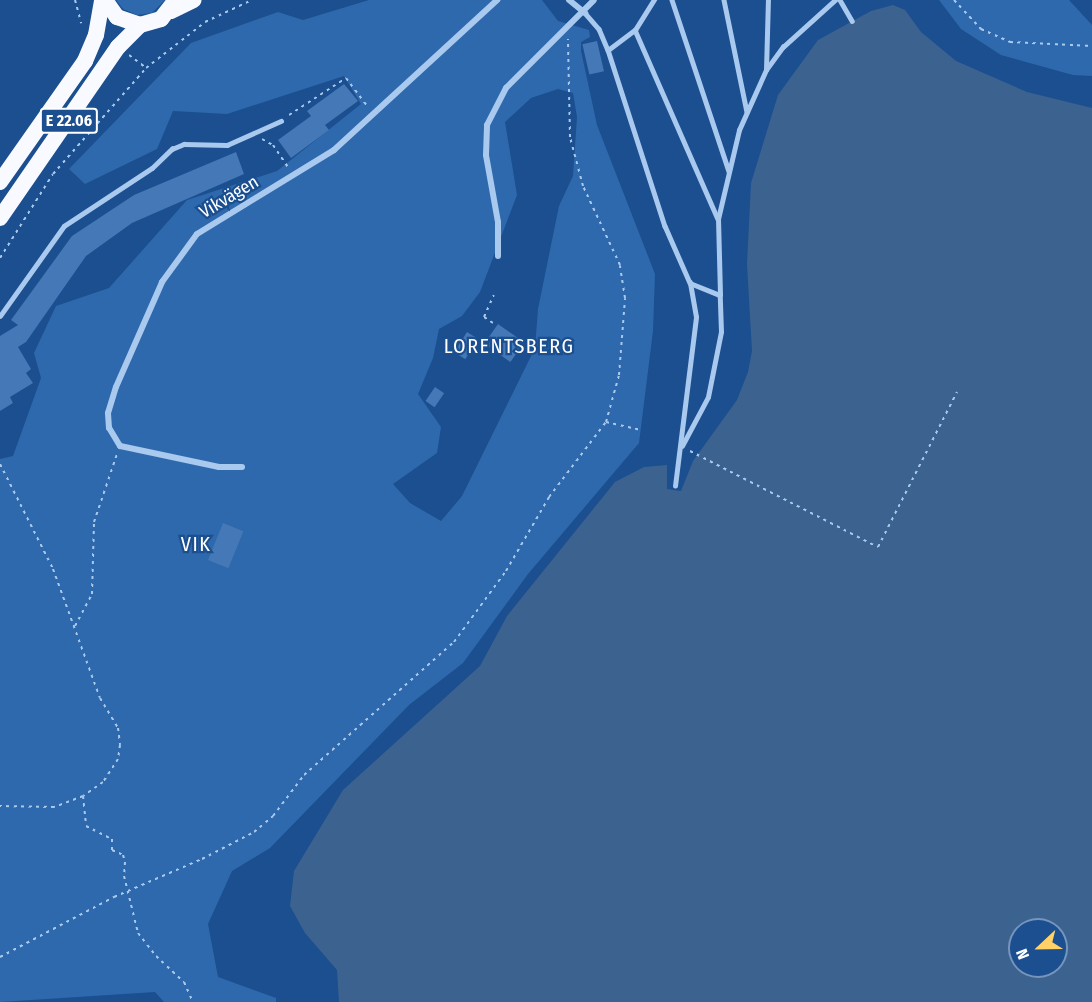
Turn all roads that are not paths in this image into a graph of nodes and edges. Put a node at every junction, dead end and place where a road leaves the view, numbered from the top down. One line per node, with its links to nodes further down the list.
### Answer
1 (104, 0): 15 (highway, E 22.06); 22 (highway, E 22.06)
2 (194, 0): 12 (highway, E 22.06)
3 (497, 0): 30 (street, Vikvägen)
4 (569, 0): 13 (street)
5 (594, 0): 13 (street)
6 (654, 0): 16 (lane)
7 (672, 0): 21 (lane)
8 (724, 0): 19 (lane)
9 (768, 0): 18 (lane)
10 (835, 0): 18 (lane)
11 (840, 0): 14 (lane)
12 (173, 5): 15 (highway, E 22.06)
13 (585, 13): 17 (lane); 25 (street)
14 (852, 21)
15 (140, 25): 23 (highway, E 22.06)
16 (634, 30): 17 (lane); 24 (lane)
17 (608, 50): 26 (lane)
18 (766, 70): 19 (lane)
19 (747, 114): 21 (lane)
20 (280, 121): 28 (lane)
21 (729, 171): 24 (lane)
22 (0, 182)
23 (0, 218)
24 (718, 219): 27 (lane)
25 (498, 256)
26 (690, 283): 27 (lane); 29 (lane)
27 (720, 295): 29 (lane)
28 (0, 316)
29 (680, 450): 31 (lane)
30 (242, 466)
31 (675, 486)

